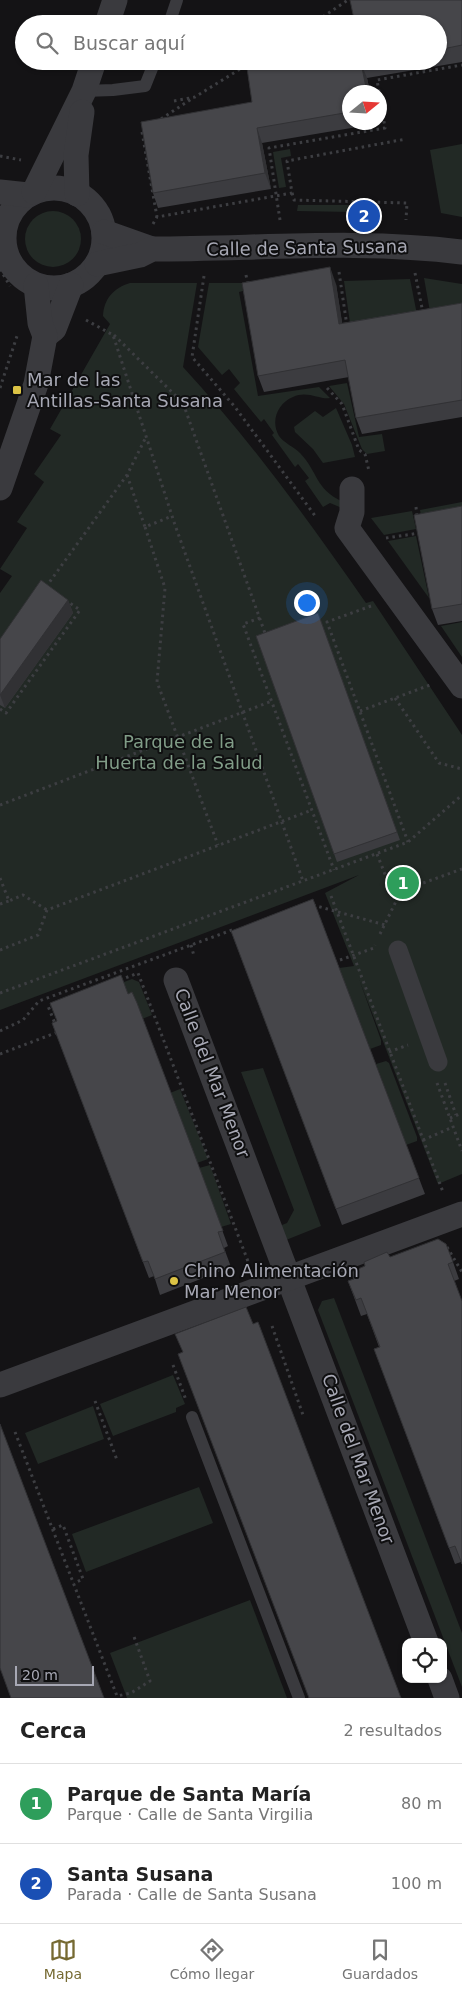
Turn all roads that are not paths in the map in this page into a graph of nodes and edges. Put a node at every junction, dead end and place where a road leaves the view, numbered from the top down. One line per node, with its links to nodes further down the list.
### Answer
1 (115, 0): 3 (street)
2 (177, 0): 4 (lane)
3 (110, 15)
4 (171, 15)
5 (91, 70): 7 (street)
6 (152, 70): 7 (lane)
7 (84, 91): 9 (street); 10 (street)
8 (0, 192): 9 (street)
9 (31, 193): 10 (street); 12 (street)
10 (77, 194): 11 (street)
11 (104, 232): 13 (street, Calle de Santa Susana); 15 (street)
12 (2, 241): 17 (street)
13 (152, 250): 14 (street, Calle de Santa Susana); 15 (street, Calle de Santa Susana)
14 (462, 252)
15 (97, 264): 16 (street)
16 (71, 285): 17 (street); 18 (street)
17 (24, 288): 18 (street)
18 (45, 336): 20 (street)
19 (362, 484): 21 (street)
20 (0, 488)
21 (462, 686)
22 (398, 950): 24 (street)
23 (176, 980): 26 (street, Calle del Mar Menor)
24 (438, 1062)
25 (462, 1214): 26 (street)
26 (290, 1277): 27 (street); 29 (street, Calle del Mar Menor)
27 (0, 1385)
28 (192, 1417): 31 (lane)
29 (425, 1638)
30 (441, 1683): 32 (street)
31 (299, 1698)
32 (447, 1698)

